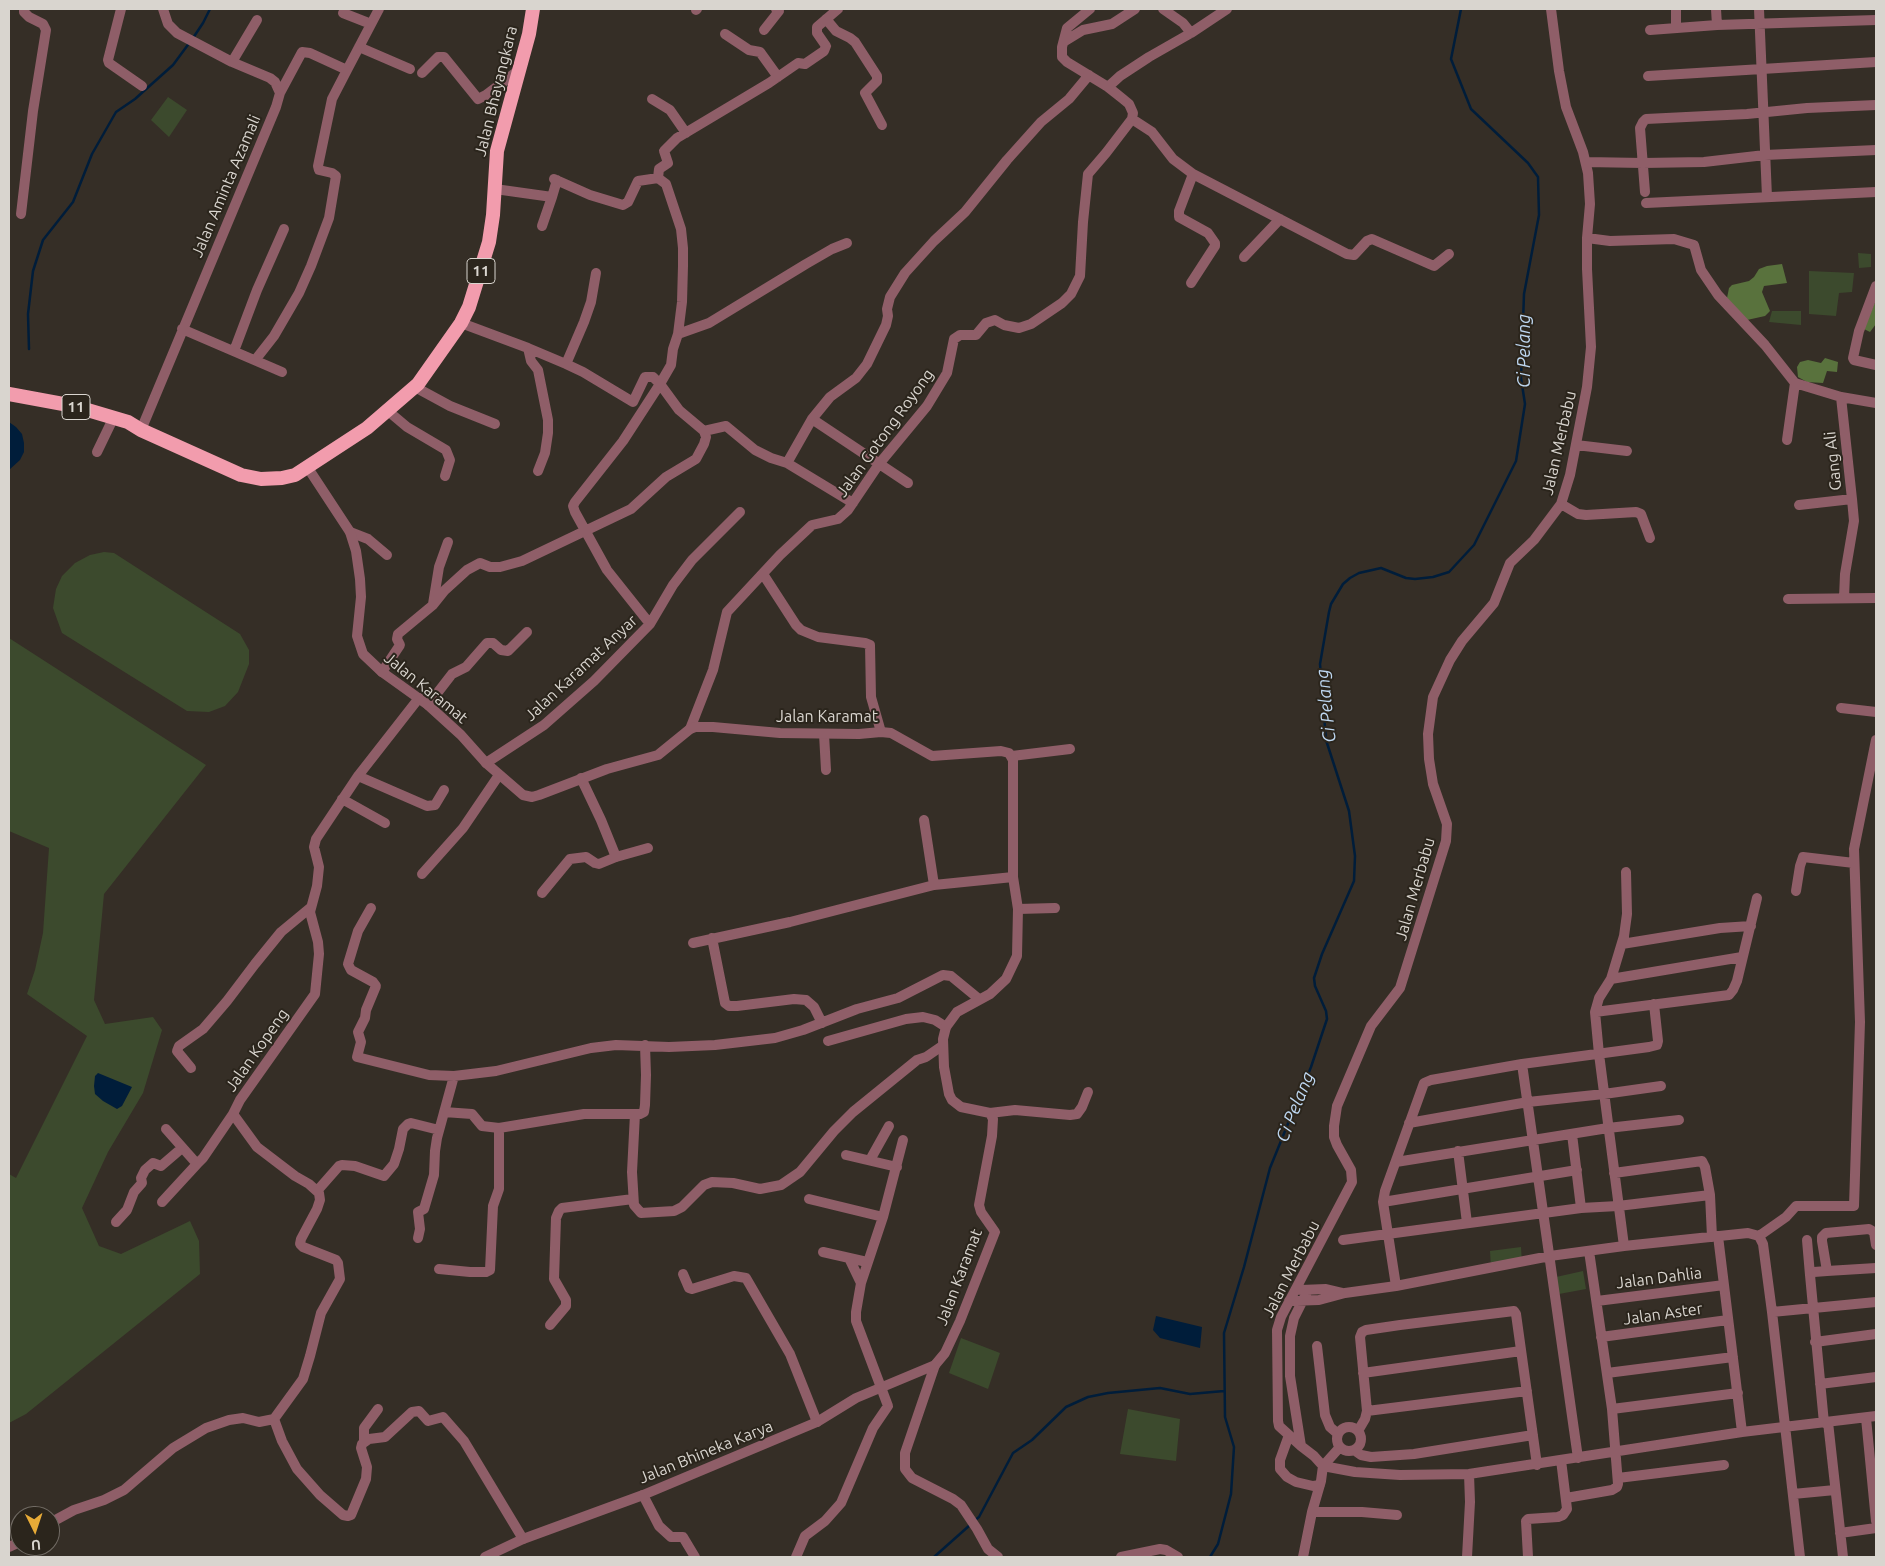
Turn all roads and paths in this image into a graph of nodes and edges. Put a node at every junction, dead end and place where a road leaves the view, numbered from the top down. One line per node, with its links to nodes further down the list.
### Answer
1 (24, 9): 59 (street)
2 (121, 9): 40 (street)
3 (163, 9): 30 (street)
4 (378, 9): 21 (street)
5 (533, 9): 35 (highway, Jalan Bhayangkara / 11)
6 (838, 9): 17 (street)
7 (1090, 9): 28 (street)
8 (1135, 9): 28 (street)
9 (1163, 9): 26 (street)
10 (1227, 9): 26 (street)
11 (1550, 9): 51 (street, Jalan Merbabu)
12 (1676, 9): 23 (street)
13 (1716, 9): 22 (street)
14 (1759, 9): 20 (street)
15 (779, 10): 24 (street)
16 (343, 13): 21 (street)
17 (826, 19): 39 (street); 47 (street)
18 (257, 20): 30 (street)
19 (1876, 20): 20 (street)
20 (1759, 23): 22 (street); 33 (street)
21 (371, 24): 29 (street)
22 (1717, 24): 23 (street)
23 (1676, 28): 25 (street)
24 (764, 30)
25 (1650, 30)
26 (1191, 33): 41 (street)
27 (725, 34): 39 (street)
28 (1065, 41): 37 (street)
29 (359, 47): 32 (street); 34 (street)
30 (232, 62): 42 (street)
31 (1876, 62): 33 (street)
32 (410, 69)
33 (1762, 69): 38 (street); 45 (street)
34 (347, 70): 42 (street, Jalan Aminta Azamali); 75 (street)
35 (519, 70): 36 (street); 55 (highway, Jalan Bhayangkara / 11)
36 (422, 73)
37 (1089, 75): 41 (street); 87 (street)
38 (1648, 76)
39 (778, 77): 48 (street)
40 (142, 86)
41 (1108, 86): 46 (street)
42 (280, 93): 71 (street, Jalan Aminta Azamali)
43 (652, 99): 48 (street)
44 (1876, 105): 45 (street)
45 (1764, 112): 50 (street); 52 (street)
46 (1132, 118): 53 (street); 97 (street, Jalan Gotong Royong)
47 (882, 125)
48 (686, 133): 54 (street)
49 (1876, 150): 50 (street)
50 (1765, 155): 52 (street); 58 (street)
51 (1586, 162): 52 (street); 63 (street, Jalan Merbabu)
52 (1643, 163): 58 (street)
53 (1193, 174): 60 (street); 68 (street)
54 (658, 178): 57 (street); 72 (street)
55 (494, 189): 57 (street); 70 (highway, Jalan Bhayangkara / 11)
56 (1876, 192): 58 (street)
57 (552, 197): 61 (street)
58 (1767, 197)
59 (21, 214)
60 (1280, 219): 65 (street); 66 (street)
61 (542, 226)
62 (284, 229): 74 (street)
63 (1587, 238): 79 (street); 93 (street, Jalan Merbabu)
64 (847, 243): 72 (street)
65 (1449, 254)
66 (1244, 257)
67 (596, 273): 76 (street)
68 (1191, 283)
69 (1876, 286): 77 (street)
70 (462, 323): 73 (street); 81 (highway, Jalan Bhayangkara / 11)
71 (182, 329): 74 (street); 90 (street, Jalan Aminta Azamali)
72 (678, 334): 80 (street)
73 (528, 348): 76 (street); 99 (street)
74 (234, 351): 75 (street)
75 (256, 360): 78 (street)
76 (566, 364): 80 (street)
77 (1876, 365)
78 (282, 372)
79 (1795, 383): 83 (street); 92 (street)
80 (660, 384): 91 (street); 107 (street)
81 (415, 387): 86 (highway, Jalan Bhayangkara / 11); 89 (street)
82 (9, 394): 90 (highway, Jalan Bhayangkara / 11)
83 (1841, 397): 85 (street); 102 (street, Gang Ali)
84 (9, 403): 88 (highway, Jalan Bhayangkara / 11)
85 (1876, 403)
86 (388, 411): 98 (highway, Jalan Bhayangkara / 11); 100 (street)
87 (812, 419): 96 (street); 97 (street)
88 (110, 423): 90 (highway, Jalan Bhayangkara / 11); 95 (street)
89 (495, 424)
90 (141, 430): 98 (highway, Jalan Bhayangkara / 11)
91 (704, 431): 96 (street); 107 (street)
92 (1787, 440)
93 (1576, 445): 94 (street); 104 (street, Jalan Merbabu)
94 (1627, 451)
95 (98, 452)
96 (787, 463): 103 (street)
97 (879, 464): 101 (street); 103 (street, Jalan Gotong Royong)
98 (308, 468): 108 (street, Jalan Karamat)
99 (538, 471)
100 (445, 476)
101 (908, 484)
102 (1852, 499): 105 (street, Gang Ali); 113 (street)
103 (853, 503): 112 (street, Jalan Gotong Royong)
104 (1561, 504): 109 (street); 234 (street, Jalan Merbabu)
105 (1799, 504)
106 (740, 512): 117 (street, Jalan Karamat Anyar)
107 (586, 531): 116 (street); 117 (street)
108 (350, 532): 111 (street); 119 (street, Jalan Karamat)
109 (1650, 538)
110 (448, 542): 116 (street)
111 (387, 555)
112 (763, 574): 124 (street, Jalan Gotong Royong); 125 (street)
113 (1844, 598): 114 (street); 115 (street)
114 (1876, 598)
115 (1788, 599)
116 (433, 605): 119 (street)
117 (650, 624): 130 (street, Jalan Karamat Anyar)
118 (527, 632): 121 (street)
119 (382, 672): 120 (street, Jalan Karamat)
120 (419, 698): 121 (street, Jalan Karamat); 133 (street, Jalan Kopeng)
121 (428, 705): 130 (street, Jalan Karamat)
122 (1841, 708): 123 (street)
123 (1876, 712)
124 (690, 729): 126 (street, Jalan Karamat); 134 (street, Jalan Karamat)
125 (881, 732): 126 (street, Jalan Karamat); 129 (street, Jalan Karamat)
126 (824, 734): 131 (street)
127 (1876, 740): 141 (street)
128 (1070, 749): 129 (street, Jalan Karamat)
129 (1012, 756): 144 (street)
130 (486, 763): 132 (street, Jalan Karamat)
131 (826, 770)
132 (499, 775): 134 (street, Jalan Karamat); 143 (street)
133 (358, 776): 135 (street); 136 (street, Jalan Kopeng)
134 (581, 778): 140 (street)
135 (444, 790)
136 (342, 799): 138 (street); 149 (street, Jalan Kopeng)
137 (924, 820): 145 (street)
138 (385, 823)
139 (648, 848): 140 (street)
140 (616, 857): 147 (street)
141 (1854, 863): 146 (street); 214 (street)
142 (1626, 872): 156 (street)
143 (422, 874)
144 (1013, 877): 145 (street); 152 (street)
145 (934, 885): 154 (street)
146 (1796, 891)
147 (542, 893)
148 (1757, 898): 153 (street)
149 (310, 908): 169 (street); 177 (street, Jalan Kopeng)
150 (371, 908): 170 (street)
151 (1055, 908): 152 (street)
152 (1018, 909): 159 (street)
153 (1751, 926): 156 (street); 157 (street)
154 (712, 938): 155 (street); 162 (street)
155 (693, 943)
156 (1622, 944): 158 (street)
157 (1742, 957): 158 (street); 160 (street)
158 (1611, 979): 161 (street)
159 (979, 999): 162 (street); 163 (street)
160 (1654, 1004): 161 (street); 167 (street)
161 (1595, 1012): 167 (street)
162 (822, 1023): 165 (street)
163 (946, 1027): 164 (street); 166 (street)
164 (828, 1041)
165 (645, 1045): 170 (street); 178 (street)
166 (942, 1046): 176 (street); 202 (street)
167 (1599, 1054): 168 (street); 173 (street)
168 (1522, 1064): 174 (street); 180 (street)
169 (191, 1068)
170 (454, 1076): 175 (street)
171 (1661, 1086): 173 (street)
172 (1088, 1092): 176 (street)
173 (1604, 1094): 174 (street); 183 (street)
174 (1528, 1102): 180 (street); 188 (street)
175 (444, 1112): 182 (street); 185 (street)
176 (990, 1113): 250 (street, Jalan Karamat)
177 (233, 1114): 194 (street); 200 (street, Jalan Kopeng)
178 (635, 1114): 182 (street); 202 (street)
179 (1679, 1120): 183 (street)
180 (1409, 1123): 193 (street)
181 (889, 1126): 192 (street)
182 (499, 1128): 226 (street)
183 (1608, 1128): 186 (street); 197 (street)
184 (166, 1129): 189 (street)
185 (439, 1130): 200 (street); 215 (street)
186 (1572, 1134): 188 (street); 196 (street)
187 (902, 1140): 195 (street)
188 (1533, 1140): 190 (street); 198 (street)
189 (182, 1148): 194 (street); 210 (street)
190 (1458, 1151): 193 (street); 199 (street)
191 (846, 1156): 192 (street)
192 (870, 1160): 195 (street)
193 (1396, 1162): 205 (street)
194 (197, 1164): 204 (street)
195 (897, 1166): 209 (street)
196 (1577, 1170): 198 (street); 207 (street)
197 (1614, 1173): 201 (street); 206 (street)
198 (1538, 1175): 199 (street); 208 (street)
199 (1463, 1188): 205 (street); 211 (street)
200 (317, 1191): 262 (street)
201 (1710, 1195): 206 (street); 213 (street)
202 (633, 1199): 243 (street)
203 (809, 1199): 209 (street)
204 (162, 1202)
205 (1383, 1202): 212 (street)
206 (1618, 1206): 207 (street); 219 (street)
207 (1581, 1208): 208 (street)
208 (1544, 1212): 211 (street); 222 (street)
209 (882, 1217): 224 (street)
210 (116, 1222)
211 (1468, 1223): 212 (street)
212 (1387, 1235): 216 (street); 232 (street)
213 (1715, 1236): 214 (street); 219 (street); 231 (street)
214 (1759, 1236): 241 (street)
215 (418, 1238)
216 (1343, 1240)
217 (1808, 1240): 229 (street)
218 (1876, 1245): 227 (street)
219 (1624, 1246): 220 (street)
220 (1589, 1251): 222 (street); 238 (street)
221 (823, 1252): 223 (street)
222 (1550, 1256): 232 (street); 276 (street)
223 (849, 1258): 224 (street); 230 (street)
224 (867, 1262): 230 (street)
225 (1876, 1268): 227 (street)
226 (439, 1269)
227 (1827, 1271): 229 (street)
228 (683, 1274): 263 (street)
229 (1810, 1275): 240 (street)
230 (861, 1284): 255 (street)
231 (1724, 1285): 238 (street, Jalan Dahlia); 242 (street)
232 (1396, 1286): 235 (street)
233 (1308, 1290): 234 (street); 235 (street); 236 (street)
234 (1295, 1291): 237 (street, Jalan Merbabu)
235 (1345, 1293): 236 (street)
236 (1301, 1300): 237 (street); 272 (street)
237 (1289, 1301): 269 (street, Jalan Merbabu)
238 (1597, 1301): 245 (street)
239 (1876, 1302): 240 (street)
240 (1812, 1307): 241 (street); 246 (street)
241 (1772, 1312): 265 (street)
242 (1728, 1320): 245 (street, Jalan Aster); 249 (street)
243 (550, 1325)
244 (1876, 1334): 246 (street)
245 (1601, 1337): 252 (street)
246 (1815, 1342): 254 (street)
247 (1317, 1346): 268 (street)
248 (1521, 1351): 251 (street); 251 (street); 256 (street)
249 (1733, 1357): 252 (street); 257 (street)
250 (935, 1365): 255 (street, Jalan Bhineka Karya); 299 (street)
251 (1363, 1373): 260 (street)
252 (1607, 1373): 259 (street)
253 (1876, 1377): 254 (street)
254 (1820, 1384): 264 (street)
255 (882, 1386): 263 (street, Jalan Bhineka Karya); 298 (street)
256 (1526, 1391): 260 (street); 270 (street)
257 (1738, 1393): 259 (street); 267 (street)
258 (378, 1409): 271 (street)
259 (1612, 1409): 275 (street)
260 (1367, 1412): 266 (street)
261 (1871, 1417): 264 (street); 285 (street)
262 (274, 1419): 271 (street); 291 (street)
263 (817, 1422): 287 (street, Jalan Bhineka Karya)
264 (1826, 1422): 265 (street); 284 (street)
265 (1786, 1427): 267 (street); 286 (street)
266 (1358, 1431): 268 (street); 274 (street)
267 (1742, 1432): 275 (street)
268 (1338, 1434): 273 (street)
269 (1289, 1435): 272 (street, Jalan Merbabu); 283 (street)
270 (1533, 1435): 274 (street); 278 (street)
271 (364, 1441): 295 (street)
272 (1301, 1446): 280 (street, Jalan Merbabu)
273 (1340, 1448): 274 (street); 280 (street)
274 (1354, 1450)
275 (1616, 1451): 276 (street); 282 (street)
276 (1578, 1458): 277 (street)
277 (1562, 1460): 278 (street); 288 (street)
278 (1537, 1465): 281 (street)
279 (1724, 1465): 282 (street)
280 (1322, 1466): 281 (street); 283 (street)
281 (1469, 1474): 303 (street)
282 (1618, 1478): 288 (street)
283 (1320, 1485): 289 (street)
284 (1835, 1490): 286 (street); 294 (street)
285 (1875, 1492): 292 (street)
286 (1793, 1494): 305 (street)
287 (643, 1495): 295 (street, Jalan Bhineka Karya); 297 (street)
288 (1566, 1498): 304 (street)
289 (1312, 1512): 290 (street); 302 (street)
290 (1397, 1515)
291 (60, 1518)
292 (1876, 1521)
293 (1876, 1528): 294 (street)
294 (1840, 1533): 306 (street)
295 (523, 1539): 296 (street, Jalan Bhineka Karya)
296 (491, 1556)
297 (695, 1557)
298 (796, 1557)
299 (998, 1557)
300 (1121, 1557): 301 (street)
301 (1178, 1557)
302 (1303, 1557)
303 (1467, 1557)
304 (1528, 1557)
305 (1800, 1557)
306 (1843, 1557)

